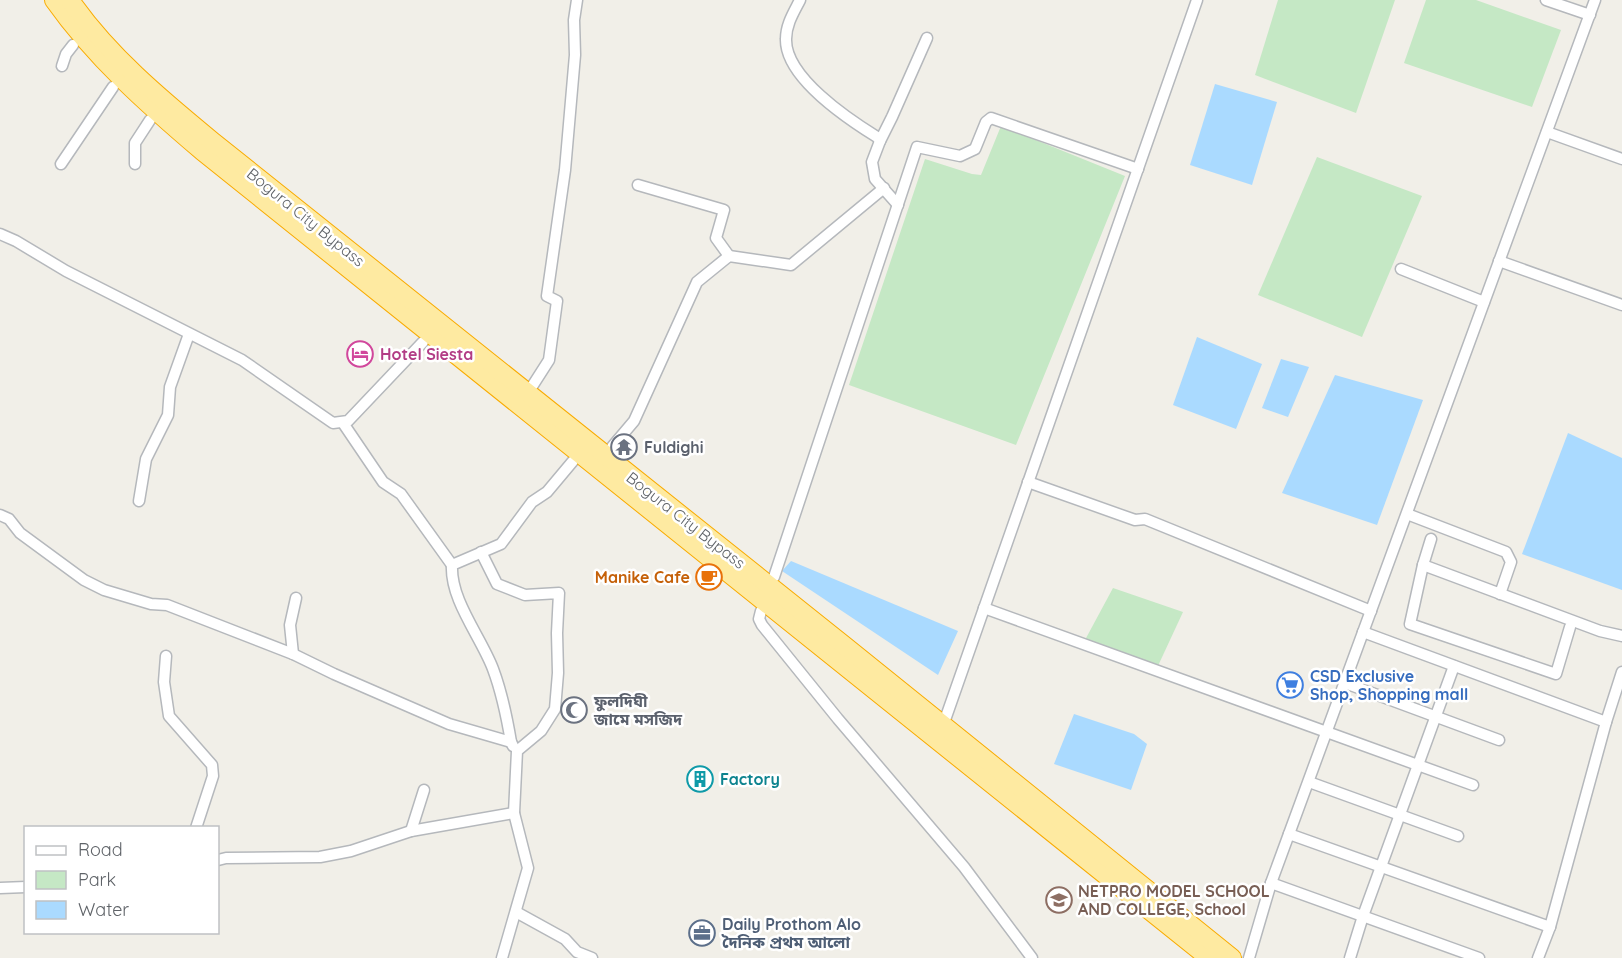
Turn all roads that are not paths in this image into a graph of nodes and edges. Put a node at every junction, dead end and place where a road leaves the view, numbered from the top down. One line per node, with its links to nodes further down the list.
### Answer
1 (54, 0): 84 (highway, Bogura City Bypass)
2 (70, 0): 85 (highway, Bogura City Bypass)
3 (577, 0): 31 (street)
4 (801, 0): 15 (street)
5 (1197, 0): 19 (street)
6 (1546, 0): 8 (street)
7 (1595, 0): 8 (street)
8 (1590, 15): 14 (street)
9 (927, 38): 15 (street)
10 (73, 45): 11 (street)
11 (62, 66)
12 (113, 87): 17 (street)
13 (150, 120): 18 (street)
14 (1547, 132): 16 (street); 25 (street)
15 (880, 141): 21 (street)
16 (1622, 159)
17 (61, 164)
18 (135, 164)
19 (1138, 169): 22 (street); 35 (street)
20 (638, 185): 24 (street)
21 (884, 189): 22 (street); 24 (street)
22 (898, 205): 43 (street)
23 (0, 234): 29 (street)
24 (729, 256): 33 (street)
25 (1499, 261): 27 (street); 28 (street)
26 (1401, 269): 27 (street)
27 (1484, 302): 37 (street)
28 (1622, 305)
29 (189, 334): 32 (street); 36 (street)
30 (423, 342): 32 (street)
31 (533, 385)
32 (343, 423): 41 (street)
33 (612, 447)
34 (573, 461): 40 (street)
35 (1028, 482): 46 (street); 48 (street)
36 (139, 501)
37 (1407, 514): 44 (street); 48 (street)
38 (0, 515): 52 (street)
39 (1431, 539): 42 (street)
40 (481, 552): 41 (street); 62 (street)
41 (452, 565): 62 (street)
42 (1423, 565): 44 (street); 49 (street)
43 (774, 577)
44 (1500, 594): 51 (street)
45 (296, 598): 52 (street)
46 (984, 608): 58 (street); 60 (street)
47 (761, 611): 83 (street)
48 (1371, 611): 50 (street)
49 (1570, 627)
50 (1363, 632): 54 (street); 56 (street)
51 (1622, 636)
52 (293, 654): 62 (street)
53 (166, 656): 69 (street)
54 (1454, 666): 57 (street); 59 (street)
55 (1622, 672): 59 (street)
56 (1345, 683): 57 (street); 60 (street)
57 (1435, 716): 61 (street); 63 (street)
58 (946, 717)
59 (1606, 722): 80 (street)
60 (1326, 733): 63 (street); 64 (street)
61 (1499, 740)
62 (514, 746): 67 (street)
63 (1417, 766): 65 (street); 68 (street)
64 (1309, 782): 68 (street); 71 (street)
65 (1473, 785)
66 (424, 790): 70 (street)
67 (514, 813): 70 (street); 78 (street)
68 (1400, 815): 72 (street); 74 (street)
69 (197, 826)
70 (411, 831): 73 (street)
71 (1290, 834): 74 (street); 75 (street)
72 (1458, 836)
73 (219, 860)
74 (1382, 866): 79 (street); 80 (street)
75 (1271, 883): 79 (street); 86 (street)
76 (24, 887): 77 (street)
77 (0, 888)
78 (516, 912): 81 (street); 82 (street)
79 (1363, 916): 87 (street); 88 (street)
80 (1550, 927): 89 (street)
81 (502, 958)
82 (592, 958)
83 (1032, 958)
84 (1209, 958)
85 (1232, 958)
86 (1249, 958)
87 (1350, 958)
88 (1479, 958)
89 (1538, 958)

